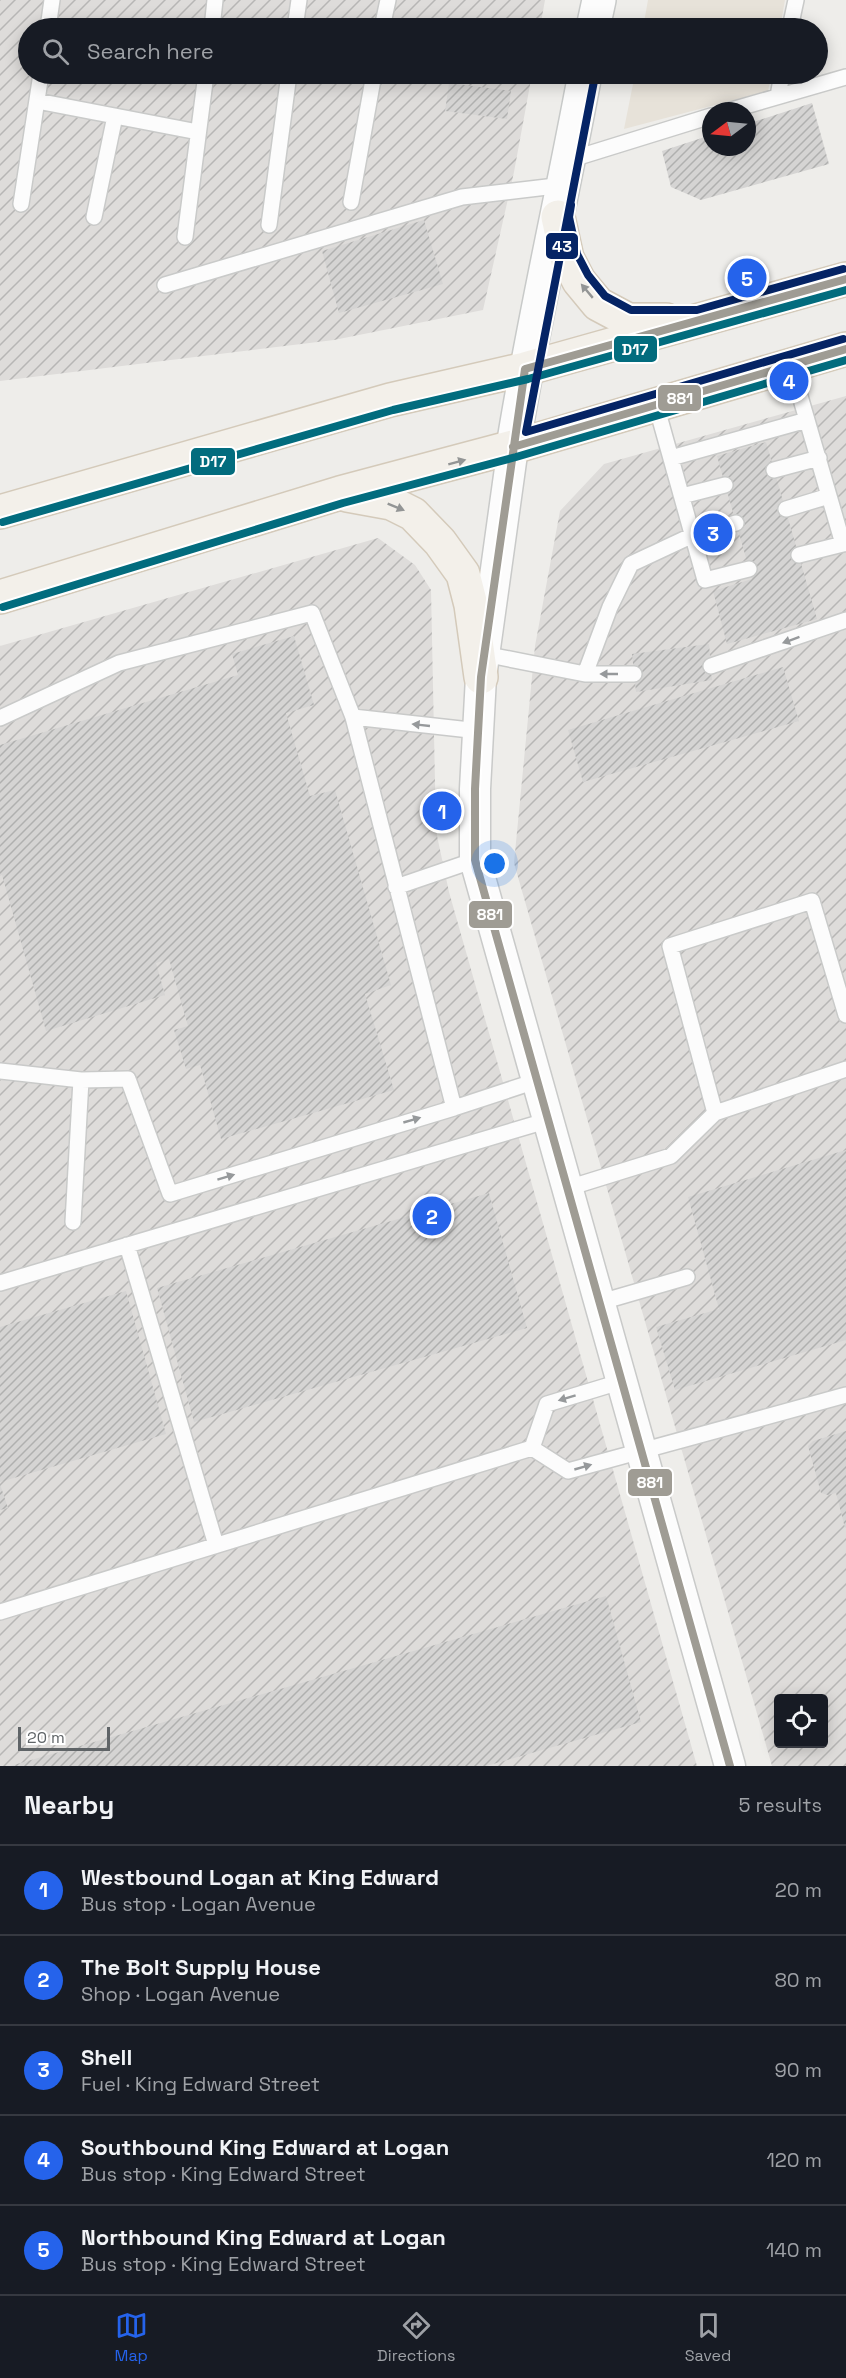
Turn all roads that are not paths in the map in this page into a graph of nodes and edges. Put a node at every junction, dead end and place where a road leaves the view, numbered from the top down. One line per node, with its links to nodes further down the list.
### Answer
1 (52, 0): 7 (lane)
2 (215, 0): 8 (lane)
3 (299, 0): 9 (lane)
4 (388, 0): 10 (lane)
5 (599, 0): 11 (main road)
6 (796, 0): 12 (lane)
7 (49, 18)
8 (213, 18)
9 (296, 18)
10 (384, 18)
11 (595, 18)
12 (792, 18)
13 (846, 76): 14 (lane)
14 (828, 81)
15 (40, 84): 23 (lane)
16 (205, 84): 27 (lane)
17 (288, 84): 33 (lane)
18 (372, 84): 29 (lane)
19 (583, 84): 28 (main road)
20 (780, 84): 22 (lane)
21 (819, 84): 22 (lane)
22 (778, 96): 24 (lane)
23 (37, 101): 25 (lane); 30 (lane)
24 (756, 103)
25 (115, 116): 27 (lane); 32 (lane)
26 (702, 119): 28 (lane)
27 (198, 132): 34 (lane)
28 (566, 172): 31 (main road); 36 (lane)
29 (351, 202)
30 (21, 204)
31 (558, 217): 37 (main road, one-way to 31); 40 (main road)
32 (94, 218)
33 (270, 225)
34 (185, 237)
35 (846, 279): 37 (main road)
36 (165, 285)
37 (698, 320): 40 (main road)
38 (846, 349): 39 (main road)
39 (791, 365): 41 (main road); 42 (lane)
40 (525, 369): 43 (main road); 52 (main road)
41 (656, 405): 43 (main road); 44 (lane)
42 (807, 420): 44 (lane); 45 (lane)
43 (513, 447): 48 (main road, one-way to 43); 60 (street)
44 (671, 458): 49 (lane)
45 (819, 458): 46 (lane); 50 (lane)
46 (774, 470)
47 (725, 485): 49 (lane)
48 (340, 493): 58 (main road); 60 (main road, one-way to 60)
49 (682, 496): 54 (lane)
50 (829, 496): 51 (lane); 55 (lane)
51 (786, 509)
52 (0, 512)
53 (736, 522): 54 (lane)
54 (693, 535): 57 (lane); 62 (lane)
55 (844, 550): 56 (lane)
56 (799, 555)
57 (749, 569)
58 (0, 597)
59 (846, 620): 61 (lane, one-way to 61)
60 (482, 666): 62 (lane); 66 (street)
61 (711, 666)
62 (585, 674): 63 (lane, one-way to 62)
63 (634, 674)
64 (354, 717): 65 (lane); 66 (lane, one-way to 64); 68 (lane)
65 (0, 718)
66 (479, 731): 67 (street)
67 (475, 860): 68 (lane); 73 (street)
68 (396, 887): 74 (lane)
69 (846, 1015): 75 (lane)
70 (846, 1069): 75 (lane)
71 (0, 1071): 72 (lane)
72 (81, 1080): 74 (lane, one-way to 74); 78 (lane)
73 (539, 1080): 74 (lane); 76 (street)
74 (454, 1108)
75 (715, 1113): 77 (lane)
76 (549, 1120): 77 (street); 79 (lane)
77 (568, 1188): 82 (street)
78 (73, 1222)
79 (128, 1245): 81 (lane); 87 (lane)
80 (687, 1277): 82 (lane)
81 (0, 1283)
82 (601, 1302): 83 (street)
83 (623, 1381): 85 (lane, one-way to 85); 86 (street)
84 (846, 1395): 86 (lane)
85 (532, 1448): 86 (lane, one-way to 86); 87 (lane)
86 (642, 1449): 89 (street)
87 (216, 1545): 88 (lane)
88 (0, 1612)
89 (730, 1766)

